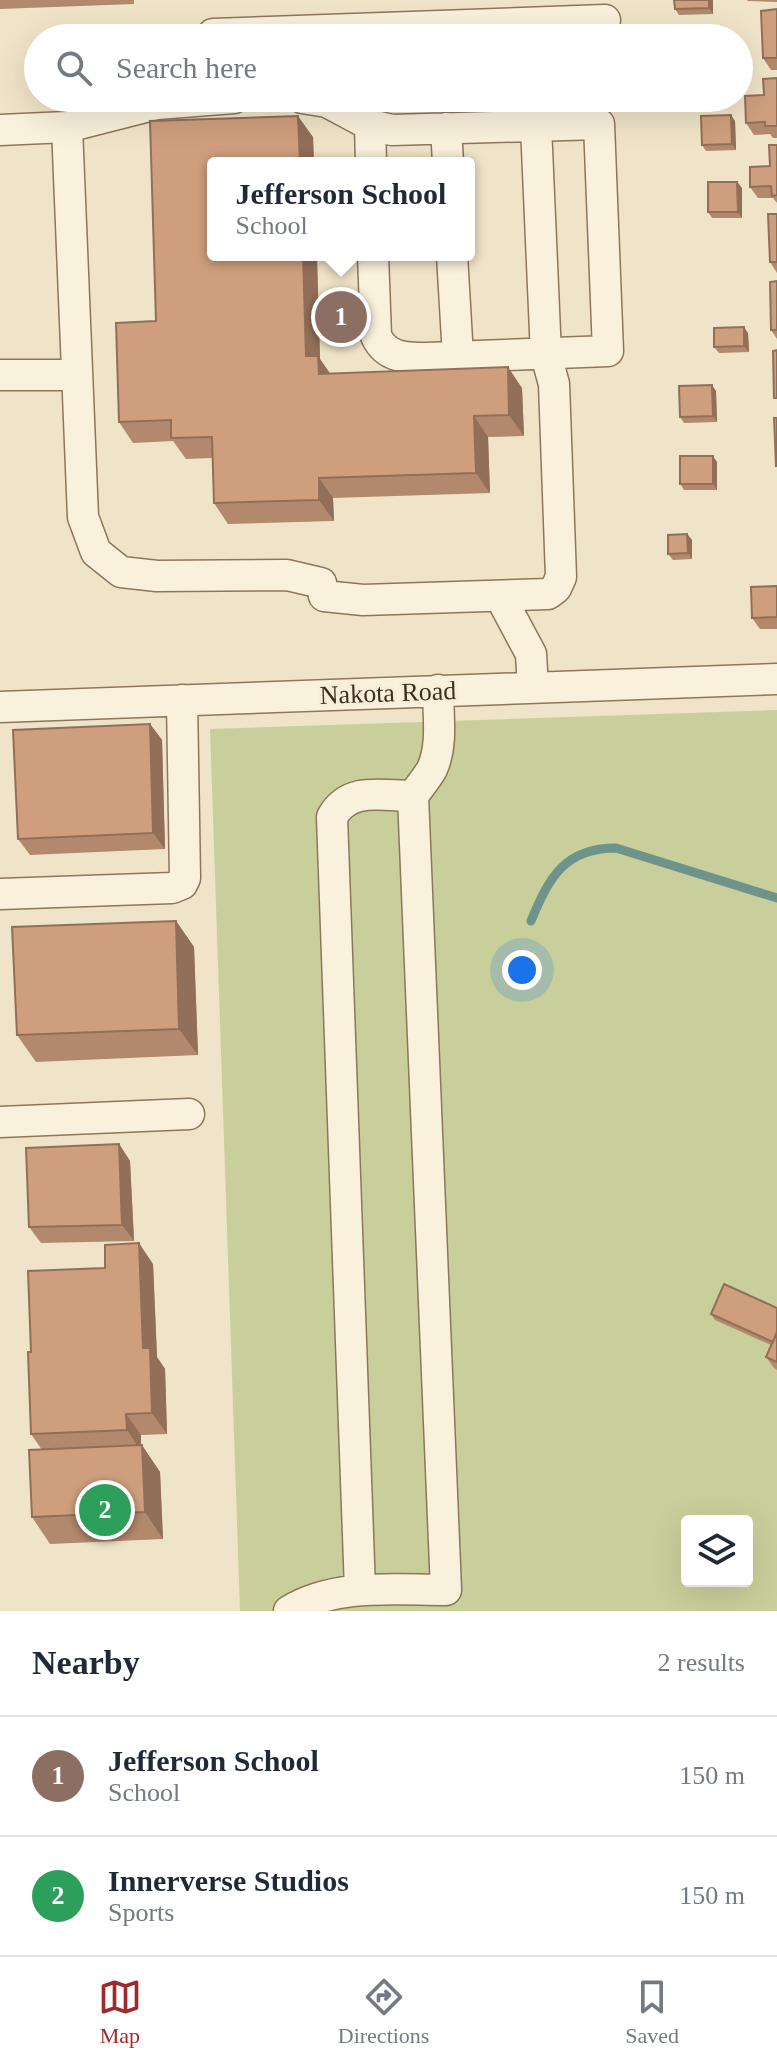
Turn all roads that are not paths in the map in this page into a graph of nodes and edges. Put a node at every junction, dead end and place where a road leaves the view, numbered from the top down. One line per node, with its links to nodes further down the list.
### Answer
1 (413, 14): 2 (street); 3 (street)
2 (605, 20)
3 (313, 24)
4 (126, 112): 8 (street)
5 (346, 112): 6 (street)
6 (370, 125): 9 (street); 11 (street)
7 (536, 126): 9 (street); 15 (street); 15 (street)
8 (67, 127): 10 (street); 18 (street)
9 (446, 128): 12 (street)
10 (0, 130)
11 (371, 157)
12 (448, 157)
13 (373, 261): 16 (street)
14 (452, 261): 16 (street)
15 (546, 355): 16 (street); 19 (street)
16 (458, 357)
17 (0, 375): 18 (street)
18 (77, 375): 19 (street)
19 (500, 596): 21 (street)
20 (777, 679): 21 (street, Nakota Road)
21 (533, 688): 22 (street, Nakota Road)
22 (438, 690): 23 (street, Nakota Road); 25 (street)
23 (182, 700): 24 (street, Nakota Road); 26 (street)
24 (0, 707)
25 (413, 796): 29 (street); 29 (street)
26 (0, 894)
27 (189, 1114): 28 (street)
28 (0, 1122)
29 (360, 1590): 30 (street)
30 (289, 1611)

